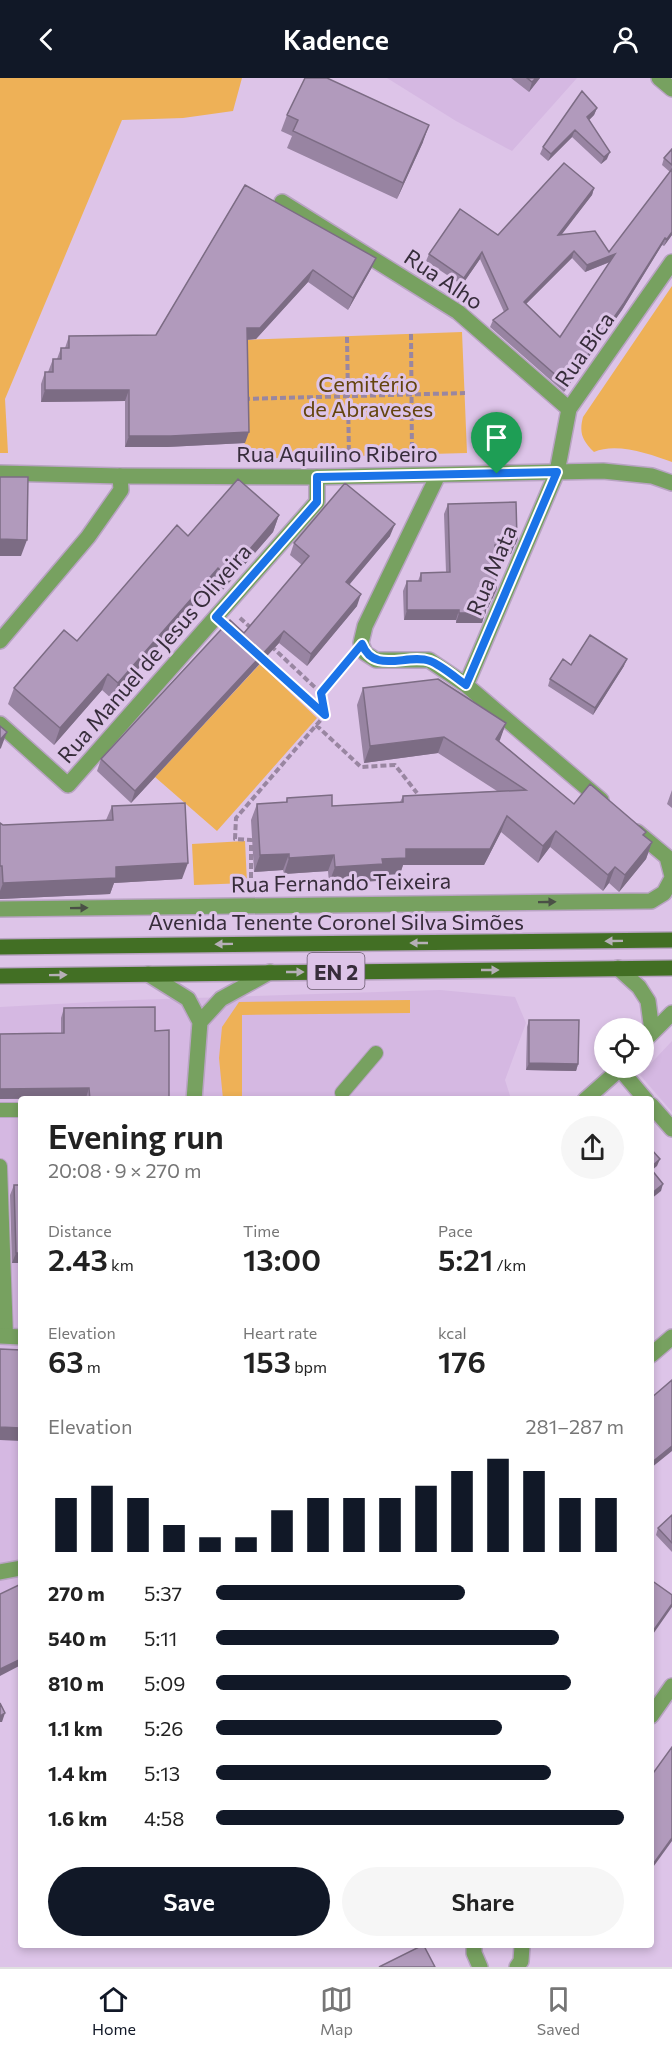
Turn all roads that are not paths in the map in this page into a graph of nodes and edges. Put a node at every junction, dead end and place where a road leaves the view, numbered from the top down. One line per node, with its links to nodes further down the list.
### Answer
1 (659, 78): 2 (street)
2 (672, 90)
3 (282, 202): 5 (street, Rua Alho)
4 (672, 261): 5 (street, Rua Bica)
5 (569, 409): 6 (street, Rua Bica)
6 (557, 472): 9 (street, Rua Aquilino Ribeiro); 11 (street, Rua Aquilino Ribeiro); 13 (street, Rua Mata)
7 (0, 473): 8 (street, Rua Aquilino Ribeiro)
8 (120, 476): 10 (street, Rua Aquilino Ribeiro); 12 (street)
9 (438, 476): 10 (street, Rua Aquilino Ribeiro); 13 (street, Rua Fernando Teixeira)
10 (317, 477): 14 (street, Rua Manuel de Jesus Oliveira)
11 (672, 483)
12 (0, 641)
13 (466, 685): 15 (street, Rua Fernando Teixeira)
14 (0, 724)
15 (672, 877): 16 (street, Rua Fernando Teixeira, one-way to 15)
16 (0, 909)
17 (672, 940): 18 (main road, Avenida Tenente Coronel Silva Simões / EN 2, one-way to 18)
18 (0, 946)
19 (618, 968): 20 (main road, EN 2); 21 (main road, EN 2, one-way to 19); 25 (street)
20 (672, 968)
21 (270, 972): 22 (main road, EN 2); 26 (street)
22 (148, 974): 23 (main road, EN 2, one-way to 22); 26 (street)
23 (0, 976)
24 (672, 1013): 27 (street)
25 (648, 1018)
26 (200, 1022): 32 (street)
27 (654, 1030)
28 (376, 1053): 31 (lane)
29 (611, 1078): 33 (street)
30 (628, 1078): 34 (street)
31 (342, 1094)
32 (194, 1096)
33 (590, 1096)
34 (643, 1096)
35 (654, 1108): 38 (street)
36 (0, 1110): 37 (lane)
37 (18, 1110)
38 (672, 1129)
39 (0, 1166): 40 (lane)
40 (9, 1336)
41 (672, 1337): 42 (street)
42 (654, 1352)
43 (18, 1569): 44 (street)
44 (0, 1572)
45 (670, 1694): 46 (street)
46 (654, 1713)
47 (474, 1948): 49 (street)
48 (522, 1948): 50 (street)
49 (480, 1967)
50 (517, 1967)

